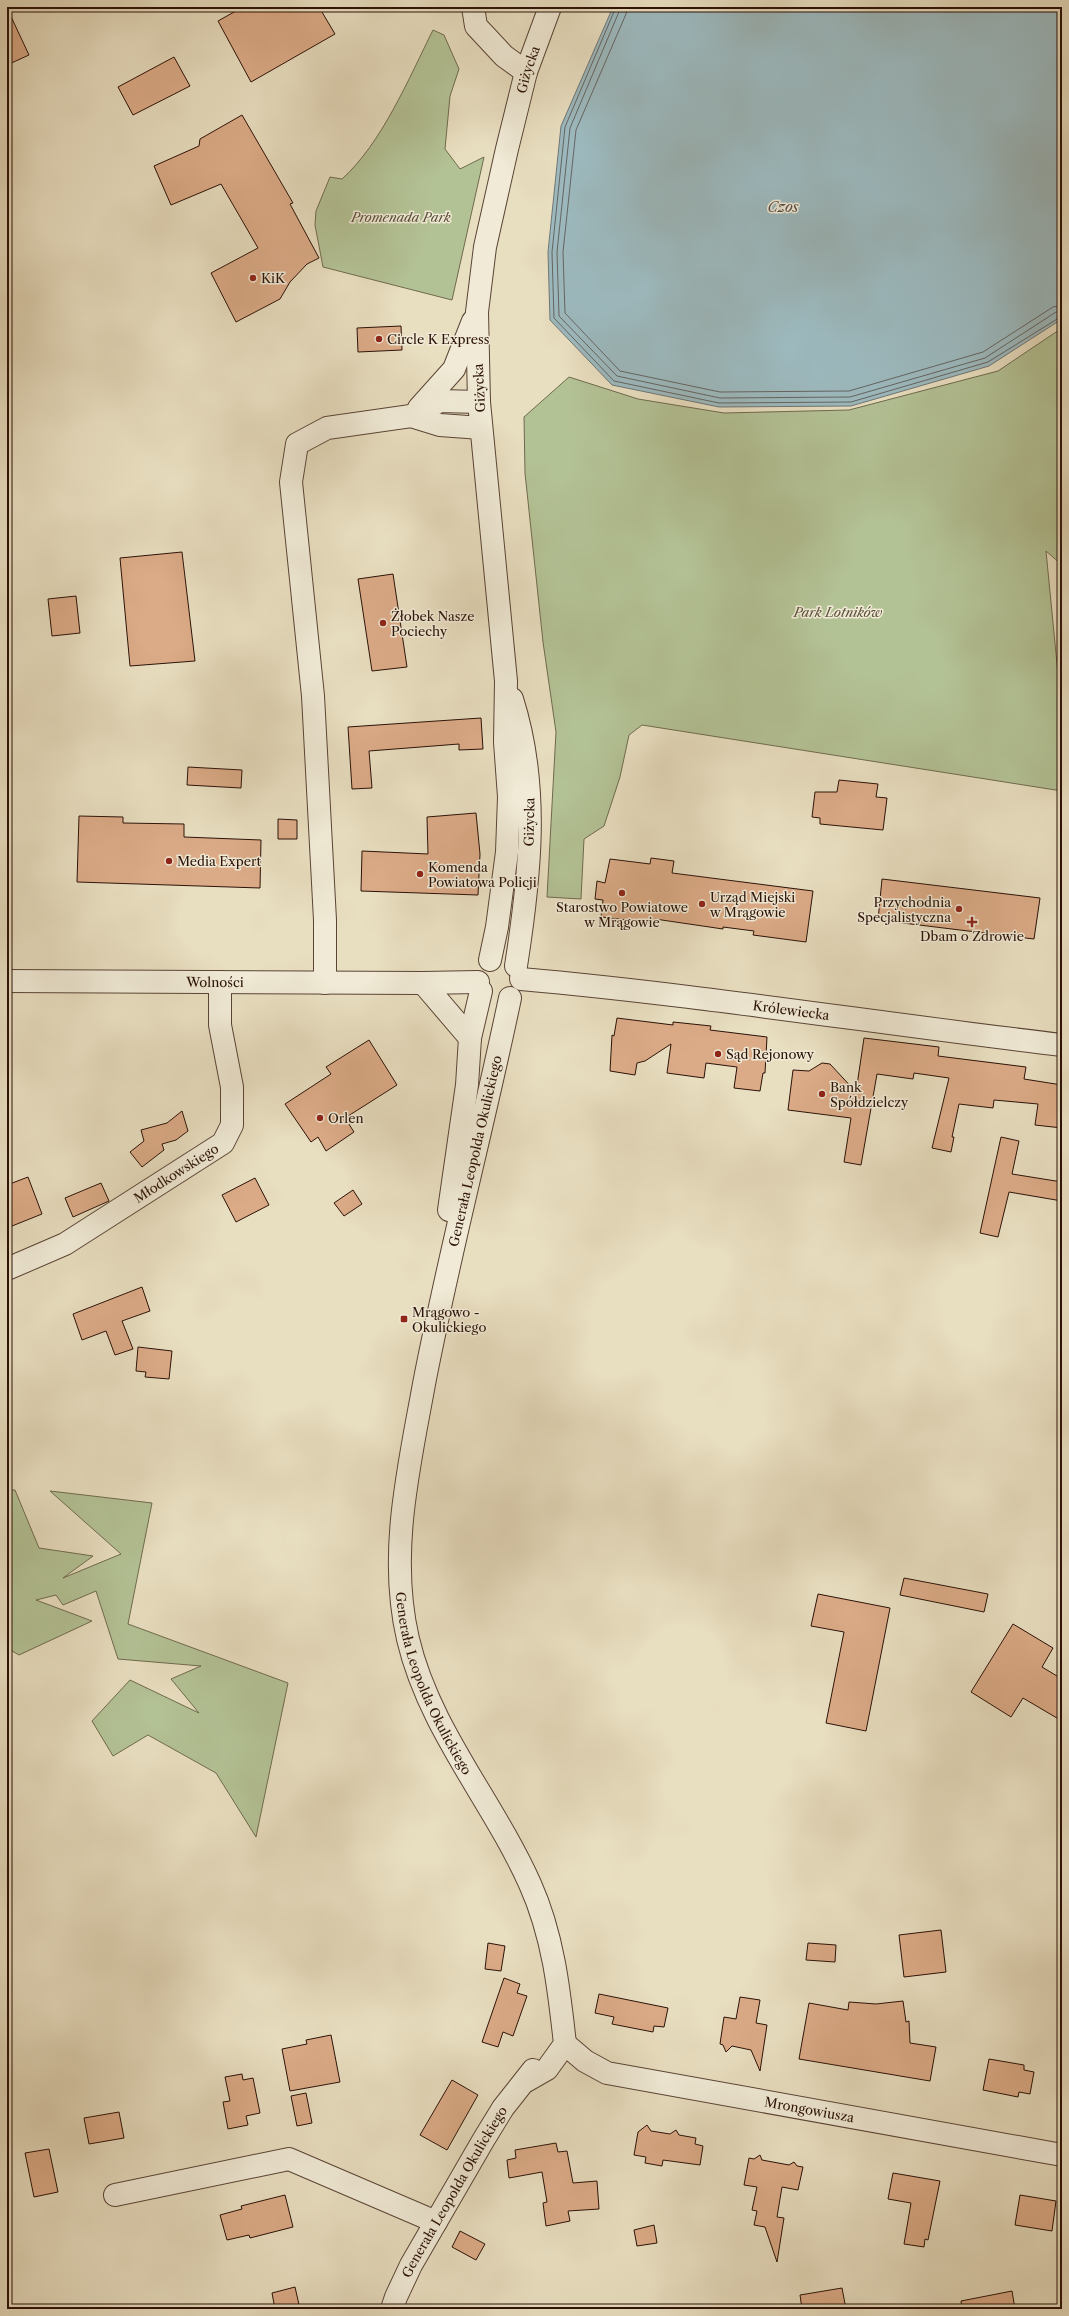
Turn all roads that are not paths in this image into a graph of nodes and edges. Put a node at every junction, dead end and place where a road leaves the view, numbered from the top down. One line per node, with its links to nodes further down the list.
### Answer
1 (473, 7): 3 (street)
2 (550, 7): 3 (street, Giżycka)
3 (526, 72): 4 (street, Giżycka)
4 (477, 312): 5 (street, Giżycka); 6 (street)
5 (479, 402): 6 (street); 7 (street, Giżycka)
6 (411, 416): 7 (street); 13 (street)
7 (481, 428): 8 (street, Giżycka)
8 (506, 681): 9 (street, Giżycka); 10 (street, Giżycka)
9 (490, 960): 10 (street); 15 (street)
10 (523, 969): 16 (street); 18 (street, Królewiecka)
11 (7, 981): 12 (street, Wolności)
12 (220, 982): 13 (street, Wolności); 19 (street, Młodkowskiego)
13 (325, 983): 14 (street, Wolności)
14 (423, 983): 15 (street, Wolności); 17 (street)
15 (480, 987): 16 (street); 17 (street, Generała Leopolda Okulickiego)
16 (510, 998): 20 (street, Generała Leopolda Okulickiego)
17 (470, 1038): 20 (street, Generała Leopolda Okulickiego)
18 (1062, 1045)
19 (7, 1268)
20 (440, 1305): 21 (street, Generała Leopolda Okulickiego)
21 (565, 2044): 22 (street, Mrongowiusza); 24 (street, Generała Leopolda Okulickiego)
22 (1062, 2155)
23 (116, 2195): 24 (street)
24 (436, 2222): 25 (street, Generała Leopolda Okulickiego)
25 (392, 2309)

